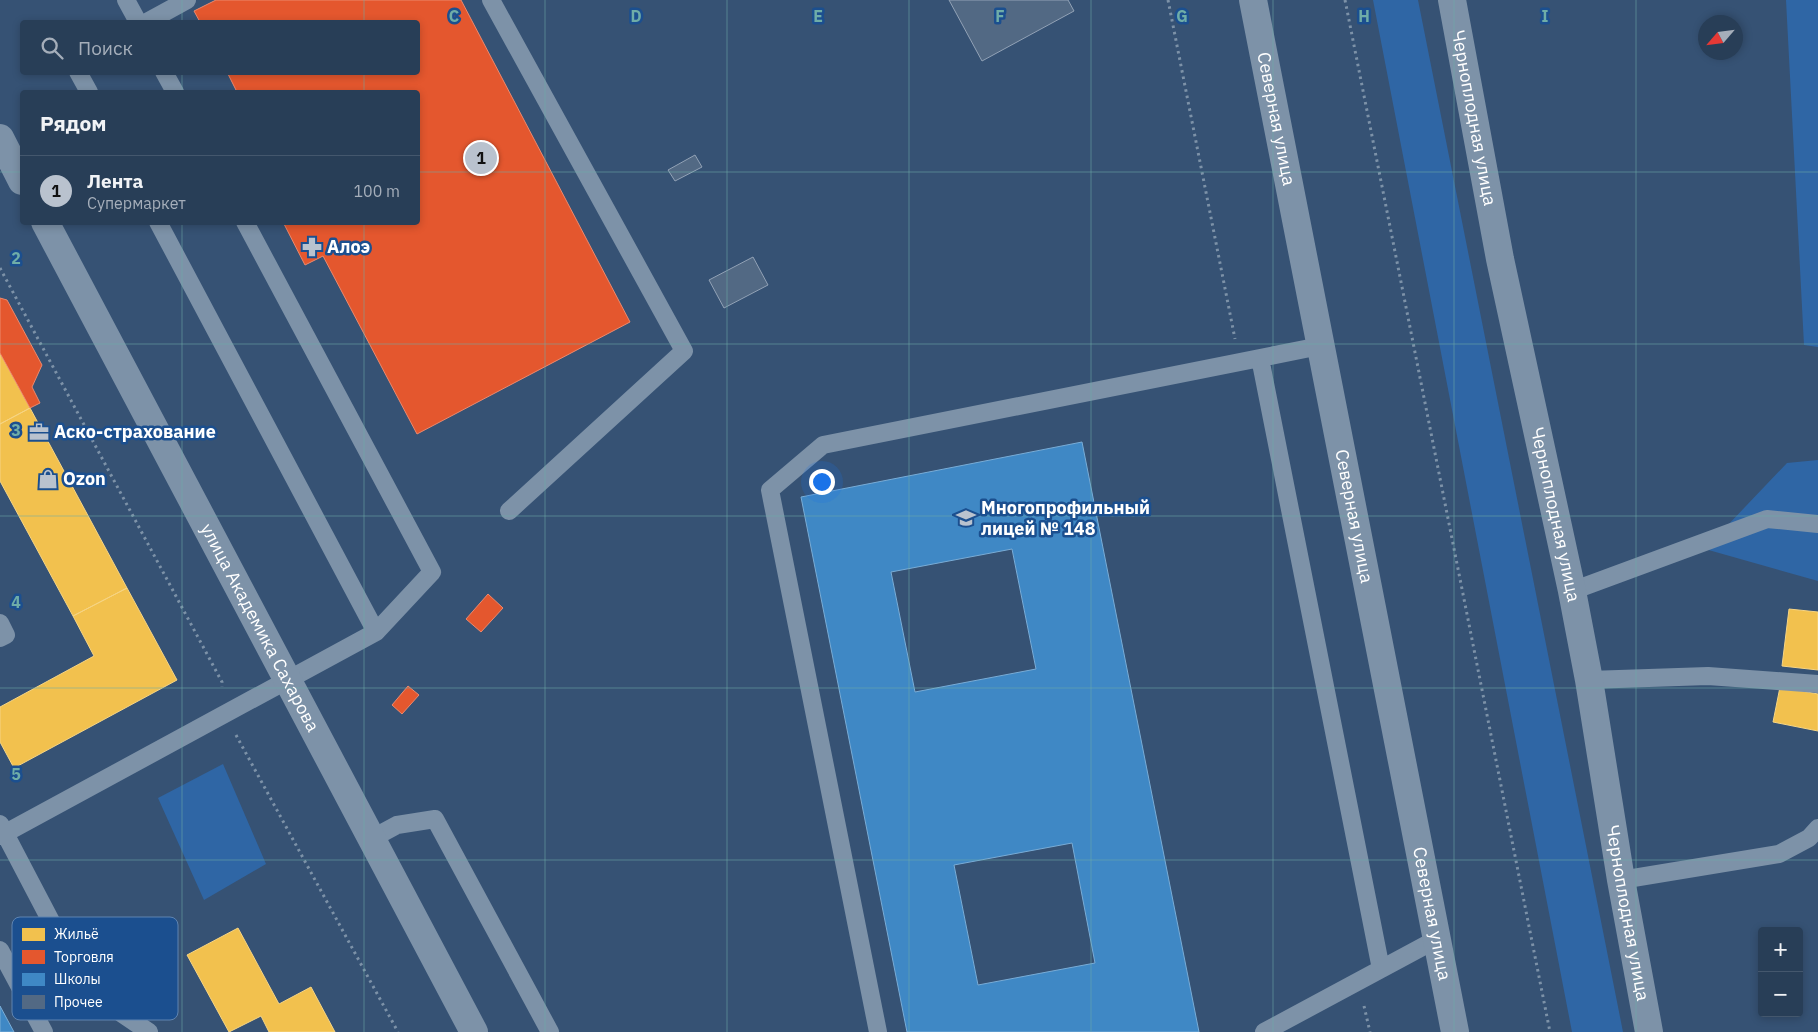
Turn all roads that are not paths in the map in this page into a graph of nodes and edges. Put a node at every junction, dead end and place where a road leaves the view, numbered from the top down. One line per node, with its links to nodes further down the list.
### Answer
1 (126, 0): 6 (lane)
2 (187, 0): 7 (lane)
3 (491, 0): 19 (lane)
4 (1253, 0): 17 (street, Северная улица)
5 (1452, 0): 21 (street, Черноплодная улица)
6 (137, 20)
7 (151, 20)
8 (80, 75): 10 (lane)
9 (166, 75): 11 (lane)
10 (88, 90)
11 (174, 90)
12 (0, 138): 13 (street)
13 (20, 177)
14 (47, 225): 25 (street, улица Академика Сахарова)
15 (160, 225): 23 (lane)
16 (247, 225): 23 (lane)
17 (1320, 346): 18 (lane); 33 (street, Северная улица)
18 (1260, 358): 35 (lane); 43 (lane)
19 (510, 511)
20 (1818, 524): 21 (lane)
21 (1572, 591): 26 (street, Черноплодная улица)
22 (0, 624): 24 (lane)
23 (376, 632): 25 (lane)
24 (0, 638)
25 (287, 680): 29 (lane); 30 (street, улица Академика Сахарова)
26 (1589, 680): 27 (lane); 31 (street, Черноплодная улица)
27 (1818, 684)
28 (1818, 828): 31 (lane)
29 (2, 831): 32 (lane)
30 (371, 839): 41 (street, улица Академика Сахарова); 42 (lane)
31 (1621, 880): 46 (street, Черноплодная улица)
32 (48, 917)
33 (1436, 939): 35 (lane); 45 (street, Северная улица)
34 (0, 950): 36 (lane)
35 (1381, 969): 44 (lane)
36 (12, 972)
37 (38, 1020): 39 (lane)
38 (131, 1020): 40 (lane)
39 (44, 1032)
40 (149, 1032)
41 (474, 1032)
42 (550, 1032)
43 (878, 1032)
44 (1264, 1032)
45 (1455, 1032)
46 (1649, 1032)

